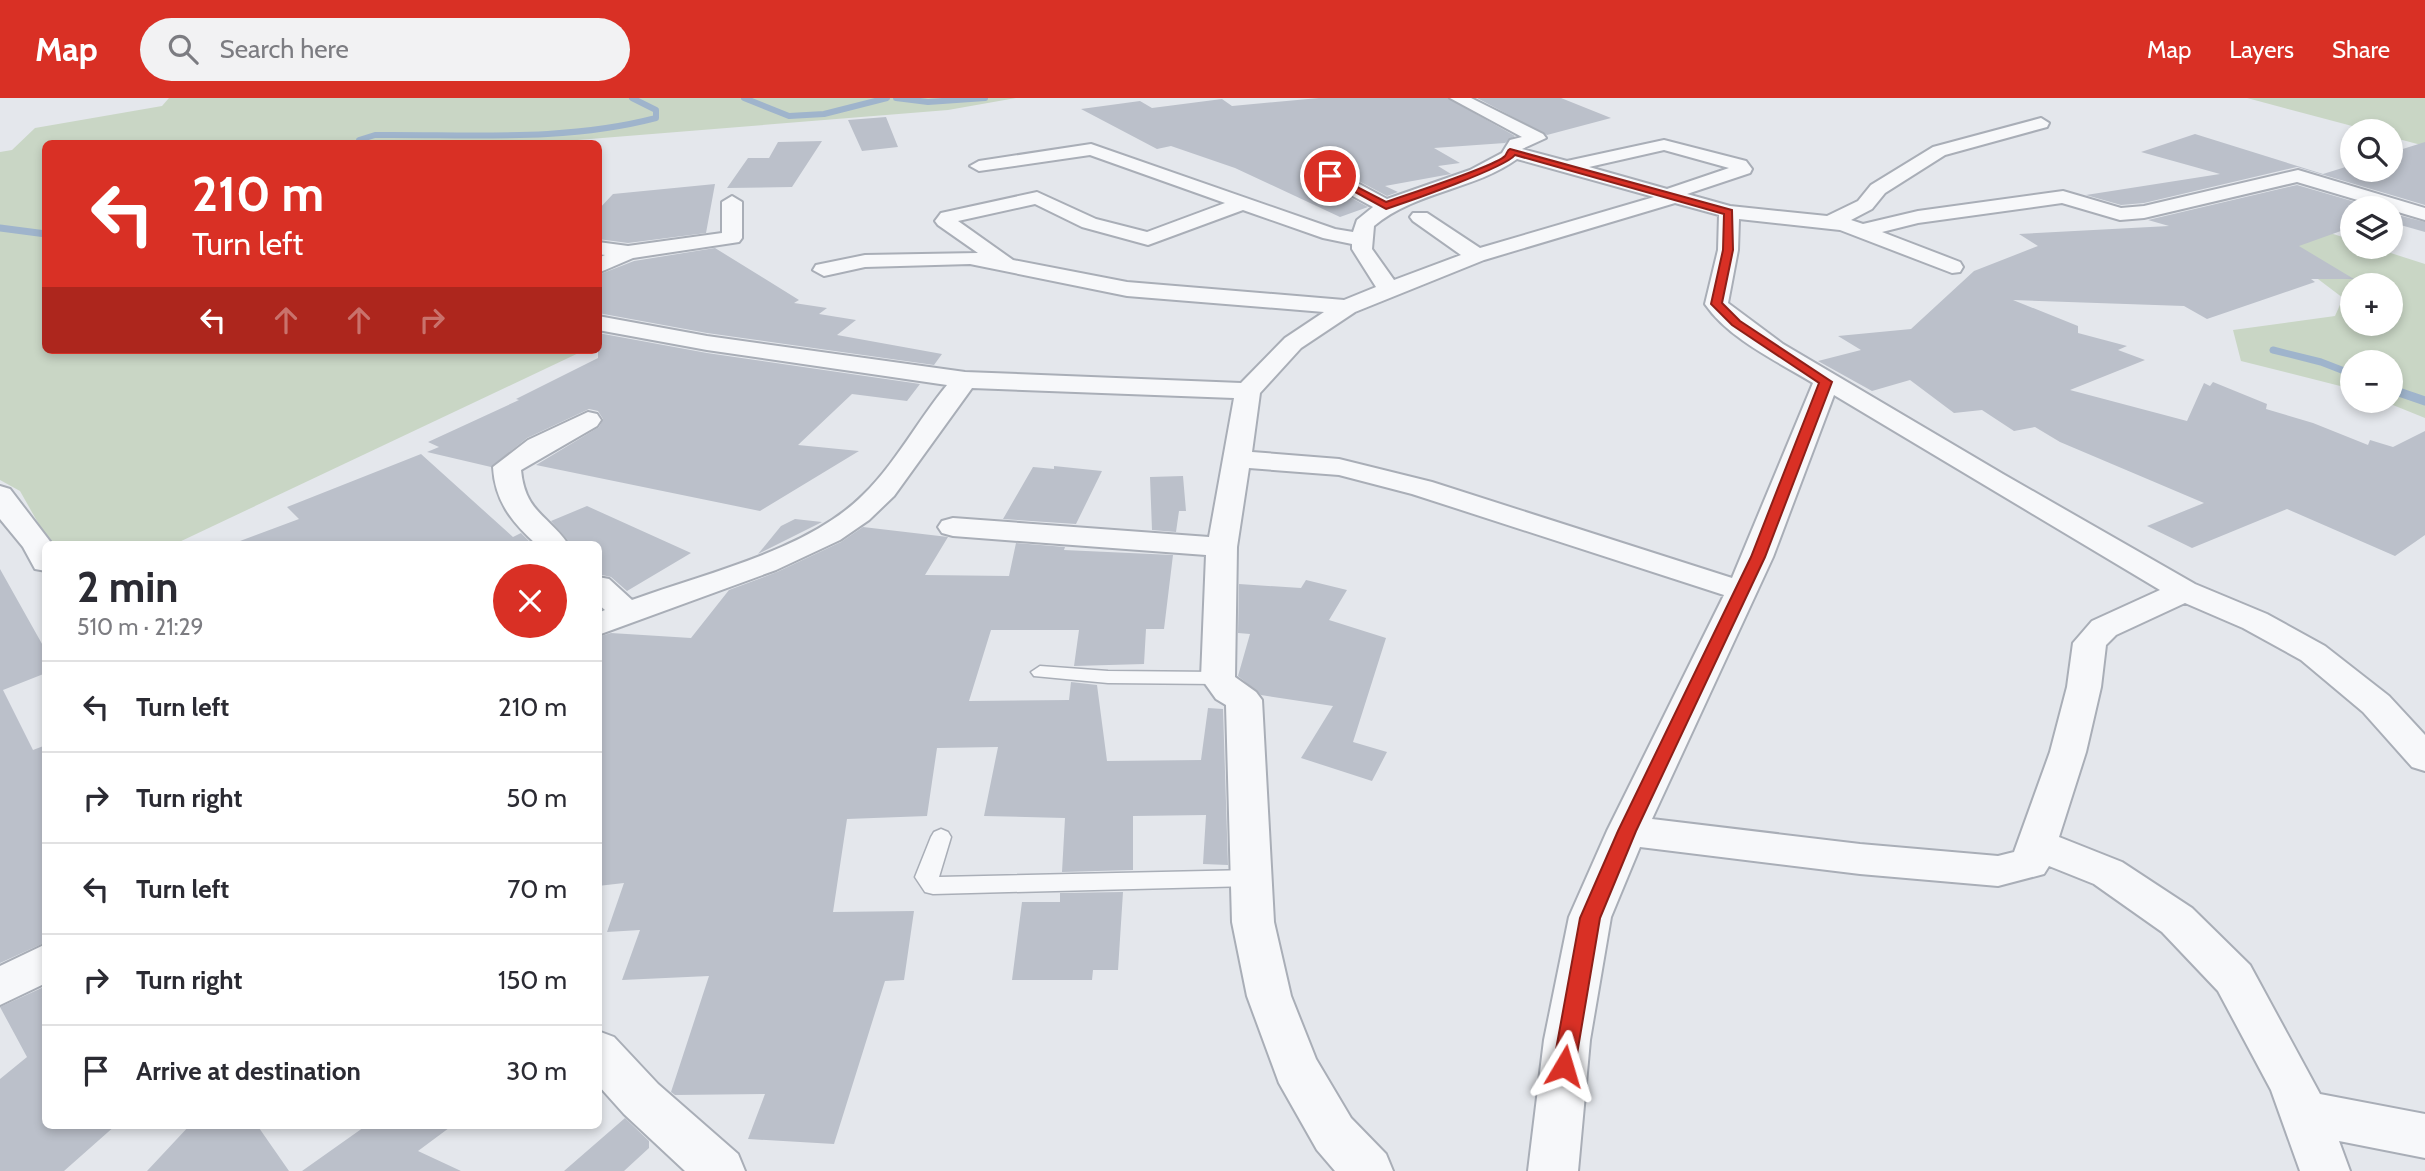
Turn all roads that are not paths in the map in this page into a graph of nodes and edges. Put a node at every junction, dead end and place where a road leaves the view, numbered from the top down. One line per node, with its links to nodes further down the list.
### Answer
1 (1458, 98): 3 (street)
2 (2040, 123): 14 (street)
3 (1510, 151): 4 (street); 10 (street)
4 (1564, 167): 6 (street); 6 (street)
5 (1330, 176): 10 (street)
6 (1668, 197): 11 (street); 19 (street)
7 (1037, 198): 9 (street); 9 (street); 20 (street)
8 (732, 202): 18 (street)
9 (1244, 203): 16 (street)
10 (1386, 206): 16 (street)
11 (1729, 212): 14 (street); 28 (street)
12 (2425, 214): 15 (street)
13 (1420, 217): 19 (street)
14 (1831, 222): 15 (street)
15 (1861, 231): 22 (street)
16 (1361, 240): 24 (street)
17 (602, 249): 18 (street)
18 (628, 252): 21 (street)
19 (1476, 256): 24 (street)
20 (1007, 264): 23 (street); 25 (street)
21 (602, 265)
22 (1952, 267)
23 (824, 270)
24 (1389, 289): 25 (street)
25 (1347, 307): 29 (street)
26 (602, 324): 27 (street)
27 (965, 380): 29 (street); 40 (street)
28 (1826, 382): 37 (street); 38 (street)
29 (1248, 391): 31 (street)
30 (588, 420): 34 (street)
31 (1237, 458): 35 (street); 37 (street)
32 (3, 506): 36 (street)
33 (953, 527): 35 (street)
34 (550, 541)
35 (1222, 547): 42 (street)
36 (42, 554)
37 (1742, 591): 44 (street)
38 (2184, 591): 43 (street); 46 (street)
39 (602, 595): 40 (street)
40 (612, 618)
41 (1040, 672): 42 (lane)
42 (1218, 678): 47 (street)
43 (2425, 758)
44 (1627, 831): 46 (street); 55 (street)
45 (941, 837): 47 (lane)
46 (2037, 845): 51 (street)
47 (1251, 878): 54 (street)
48 (42, 964): 49 (street)
49 (0, 987)
50 (602, 1056): 53 (street)
51 (2303, 1112): 52 (street); 56 (street)
52 (2425, 1136)
53 (720, 1171)
54 (1368, 1171)
55 (1553, 1171)
56 (2325, 1171)

